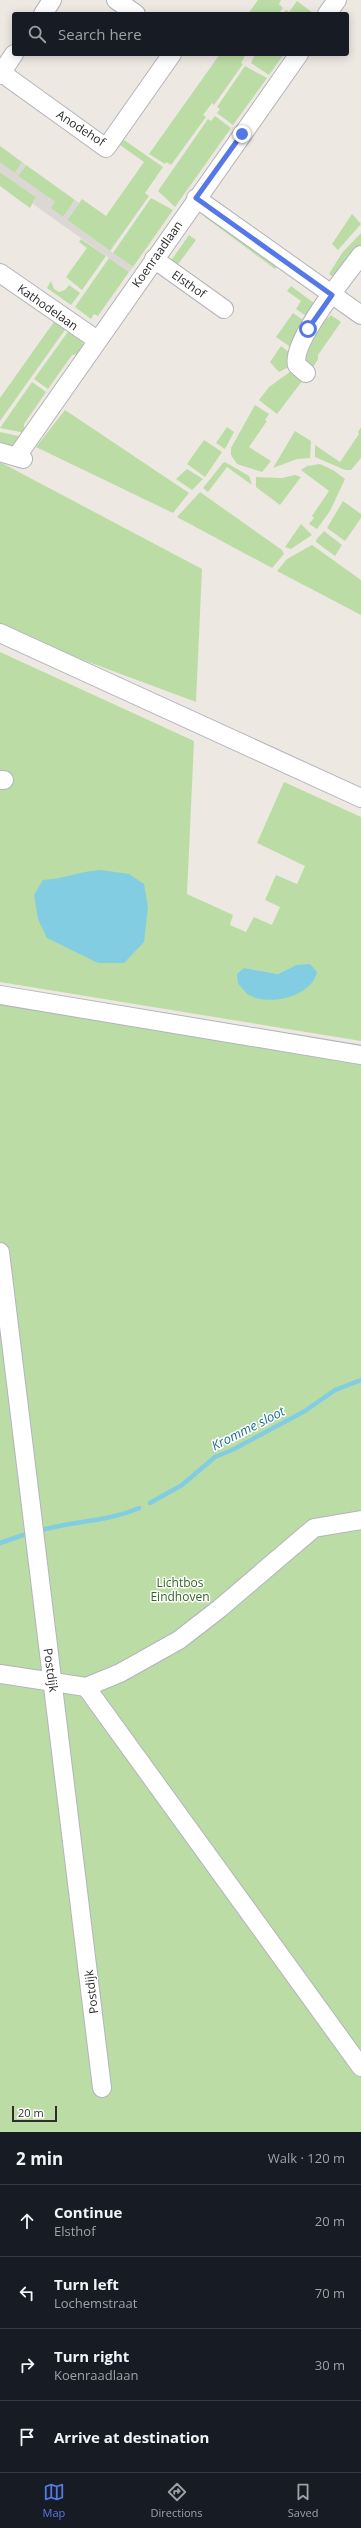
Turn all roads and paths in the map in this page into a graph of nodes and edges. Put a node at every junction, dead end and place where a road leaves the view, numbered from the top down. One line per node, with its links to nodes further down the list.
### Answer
1 (52, 0): 4 (street)
2 (116, 0): 5 (street)
3 (337, 0): 6 (street)
4 (44, 12)
5 (133, 12)
6 (328, 12)
7 (9, 54): 10 (street)
8 (171, 56): 10 (street, Anodehof)
9 (298, 56): 11 (street, Koenraadlaan)
10 (1, 74)
11 (196, 198): 13 (street, Koenraadlaan); 15 (street)
12 (361, 255): 15 (street)
13 (154, 258): 16 (street, Elsthof); 18 (street, Koenraadlaan)
14 (0, 273): 18 (street, Kathodelaan)
15 (332, 295): 17 (street); 19 (street)
16 (224, 309)
17 (361, 315)
18 (97, 340): 20 (street, Koenraadlaan)
19 (306, 373)
20 (13, 455)
21 (0, 633): 22 (street)
22 (361, 798)
23 (0, 995): 24 (street)
24 (361, 1055)
25 (0, 1252): 28 (street, Postdijk)
26 (361, 1520): 29 (street)
27 (0, 1674): 28 (street)
28 (52, 1683): 29 (street); 31 (street, Postdijk)
29 (86, 1687): 30 (street)
30 (361, 2067)
31 (102, 2088)

